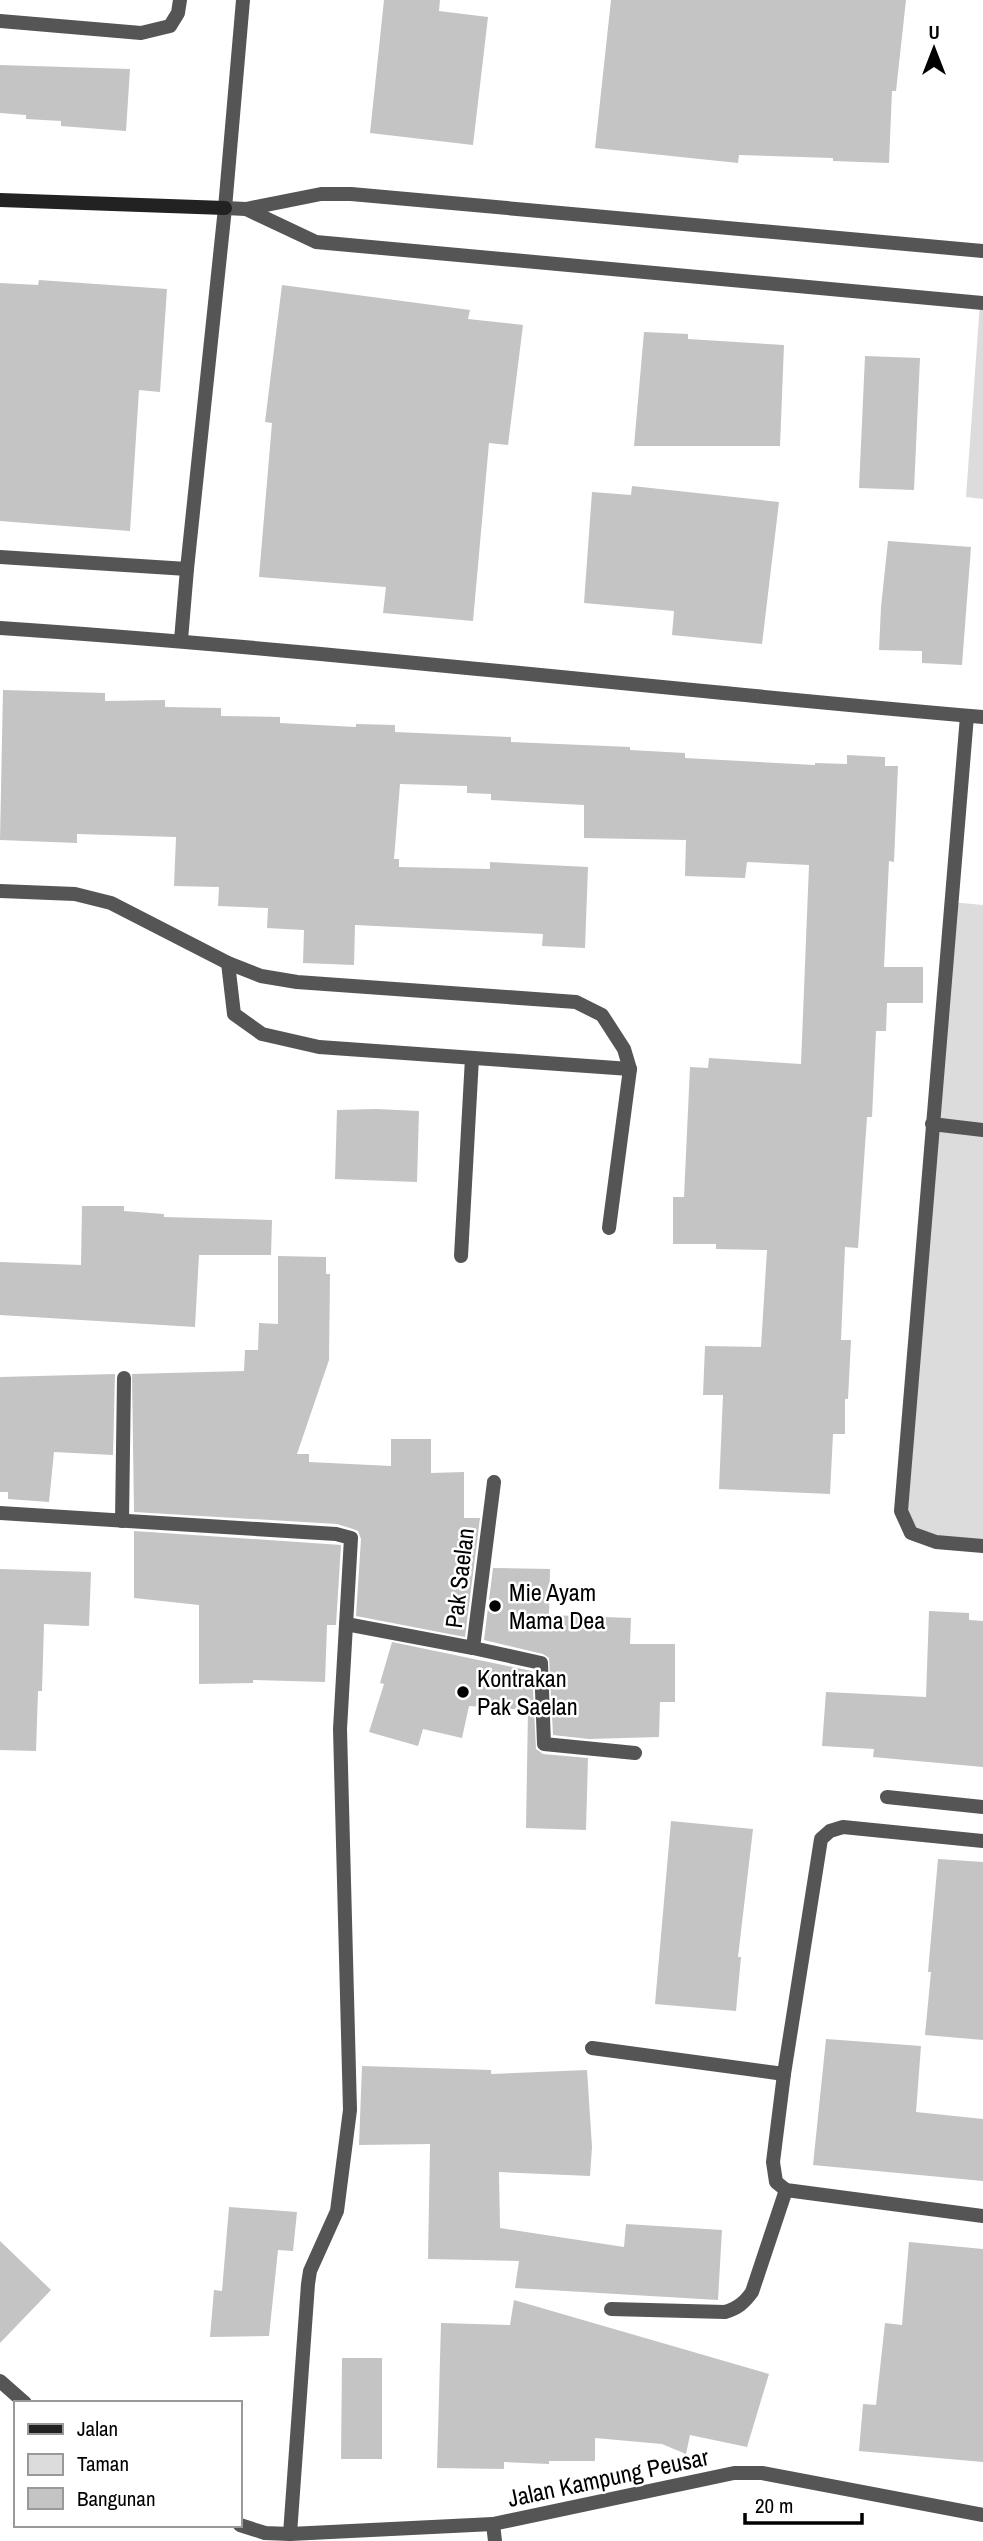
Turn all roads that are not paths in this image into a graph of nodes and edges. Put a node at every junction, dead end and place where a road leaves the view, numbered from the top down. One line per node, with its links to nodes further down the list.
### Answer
1 (180, 0): 3 (street)
2 (243, 0): 5 (street)
3 (0, 21)
4 (0, 200): 5 (street)
5 (225, 208): 6 (street); 10 (street)
6 (246, 209): 7 (street); 8 (street)
7 (983, 250)
8 (983, 303)
9 (0, 557): 10 (street)
10 (187, 569): 12 (street)
11 (0, 628): 12 (street)
12 (181, 640): 13 (street)
13 (967, 716): 14 (street); 19 (street)
14 (983, 717)
15 (0, 891): 16 (street)
16 (228, 963): 17 (street); 18 (street)
17 (472, 1058): 18 (street); 22 (street)
18 (630, 1069): 21 (street)
19 (932, 1124): 20 (street); 27 (street)
20 (983, 1130)
21 (609, 1228)
22 (460, 1256)
23 (124, 1378): 26 (street)
24 (494, 1482): 29 (street, Pak Saelan)
25 (0, 1513): 26 (street)
26 (122, 1521): 28 (street)
27 (983, 1546)
28 (346, 1624): 29 (street); 44 (street)
29 (473, 1648): 30 (street, Pak Saelan)
30 (635, 1753)
31 (887, 1797): 32 (street)
32 (983, 1807)
33 (983, 1841): 35 (street)
34 (592, 2048): 35 (street)
35 (784, 2074): 36 (street)
36 (786, 2190): 37 (street); 38 (street)
37 (983, 2216)
38 (611, 2309)
39 (0, 2381): 40 (street)
40 (23, 2401)
41 (983, 2515): 42 (street, Jalan Kampung Peusar)
42 (493, 2524): 44 (street, Jalan Kampung Peusar); 46 (street)
43 (242, 2526): 45 (street, Jalan Kampung Peusar)
44 (290, 2534): 45 (street, Jalan Kampung Peusar)
45 (265, 2537)
46 (495, 2541)

